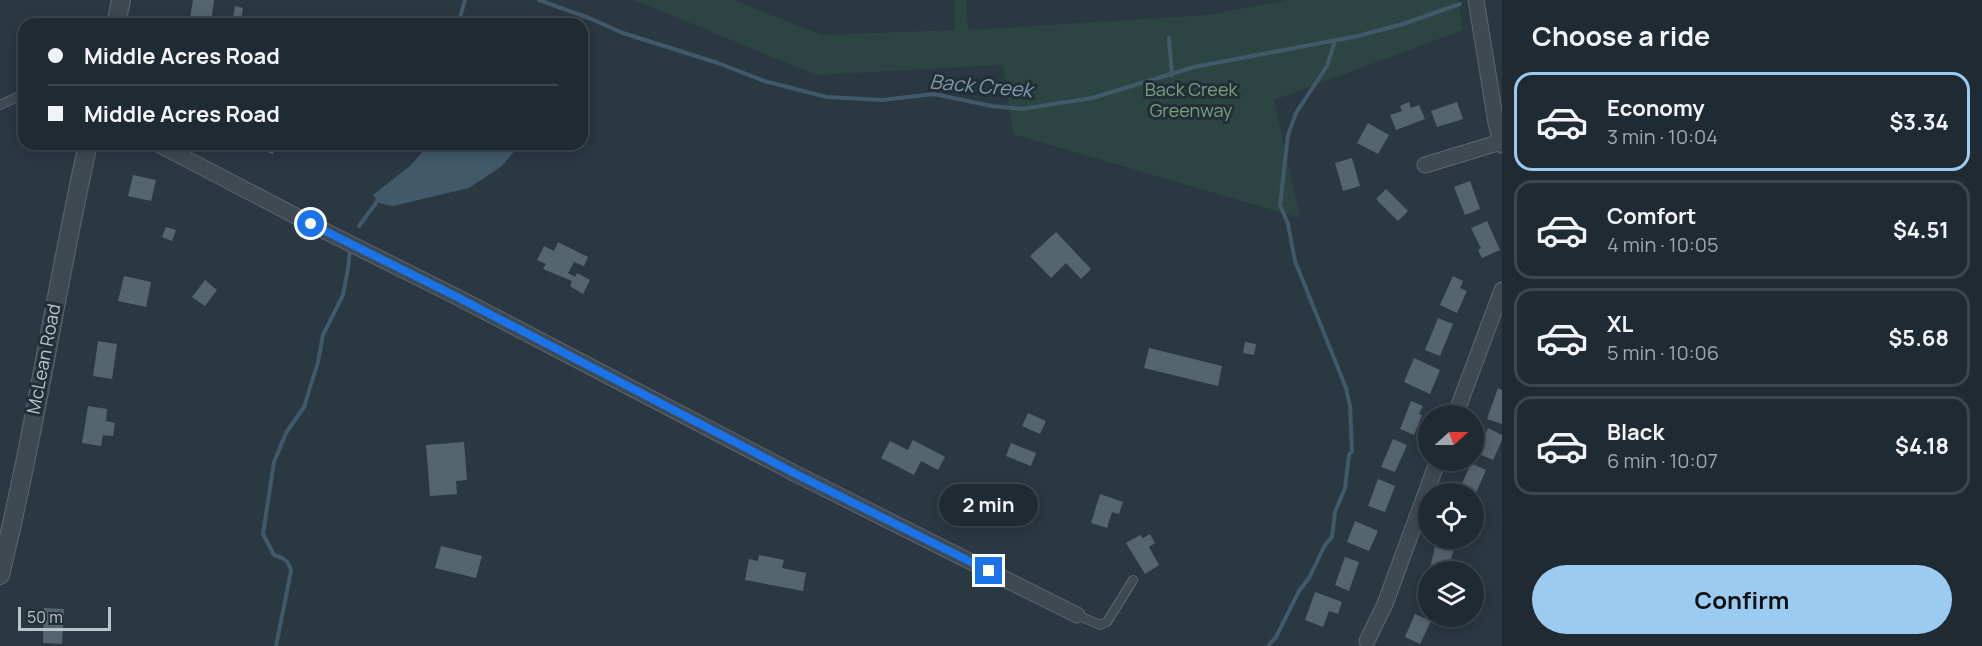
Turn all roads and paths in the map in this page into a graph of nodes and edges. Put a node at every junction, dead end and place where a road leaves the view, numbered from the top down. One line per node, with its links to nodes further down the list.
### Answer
1 (121, 0): 3 (street)
2 (1476, 0): 6 (street)
3 (117, 18)
4 (18, 97): 5 (lane)
5 (0, 105)
6 (1502, 144): 9 (street)
7 (87, 150): 13 (street, McLean Road)
8 (169, 150): 15 (street)
9 (1425, 165)
10 (1502, 290): 11 (street)
11 (1459, 405)
12 (1434, 471): 16 (street)
13 (0, 575)
14 (1133, 580): 15 (lane)
15 (1077, 615)
16 (1367, 644)

